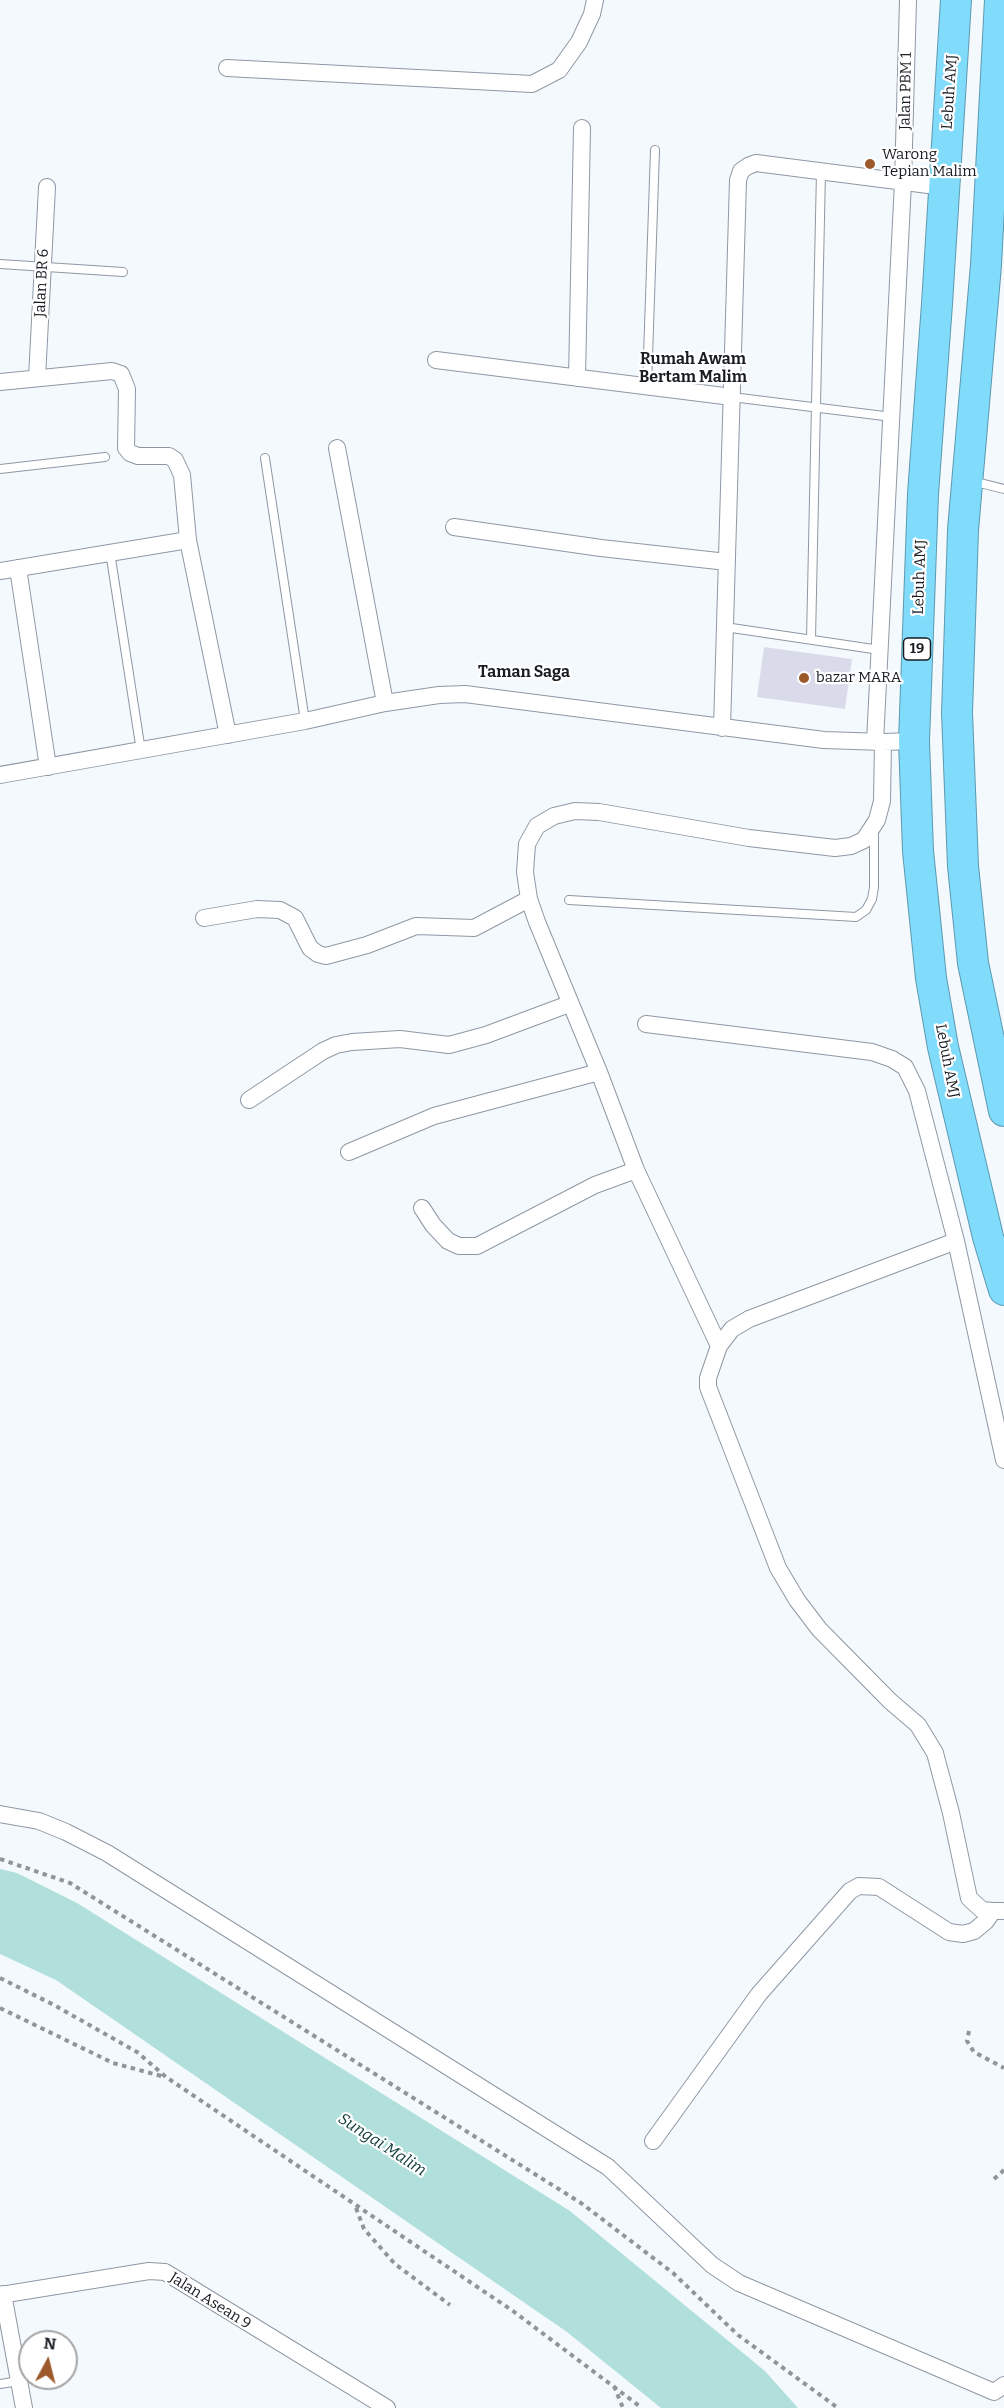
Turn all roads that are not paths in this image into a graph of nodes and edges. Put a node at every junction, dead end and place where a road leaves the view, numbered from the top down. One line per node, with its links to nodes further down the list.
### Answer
1 (595, 0): 6 (street)
2 (908, 0): 11 (street, Jalan PBM 1)
3 (943, 0): 7 (highway)
4 (956, 0): 7 (highway, Lebuh AMJ / 19)
5 (1001, 0): 29 (highway)
6 (227, 68)
7 (949, 115): 13 (highway, Lebuh AMJ / 19)
8 (582, 128): 19 (street)
9 (655, 150): 21 (lane)
10 (821, 171): 11 (street); 22 (street); 23 (lane)
11 (903, 182): 13 (street); 24 (street, Jalan PBM 1)
12 (47, 187): 15 (street, Jalan BR 6)
13 (944, 187): 44 (highway, Lebuh AMJ / 19)
14 (0, 264): 15 (lane)
15 (43, 266): 16 (lane); 18 (street, Jalan BR 6)
16 (123, 272)
17 (436, 360): 19 (street)
18 (38, 378): 20 (street); 32 (street)
19 (577, 378): 21 (street)
20 (0, 382)
21 (647, 386): 22 (street)
22 (732, 397): 23 (lane); 34 (street)
23 (816, 408): 24 (lane); 38 (lane)
24 (891, 417): 39 (street, Jalan PBM 1)
25 (337, 448): 40 (street)
26 (105, 457): 28 (lane)
27 (265, 458): 41 (lane)
28 (0, 469)
29 (967, 480): 30 (lane); 57 (highway)
30 (1004, 489)
31 (454, 527): 34 (street)
32 (188, 540): 33 (street); 43 (street)
33 (110, 552): 35 (street); 46 (lane)
34 (727, 562): 37 (street)
35 (18, 568): 36 (street); 47 (street)
36 (0, 571)
37 (724, 627): 38 (lane); 42 (street)
38 (811, 639): 39 (lane)
39 (880, 650): 45 (street, Jalan PBM 1)
40 (385, 703): 41 (street); 42 (street)
41 (305, 721): 43 (street)
42 (722, 728): 45 (street)
43 (228, 735): 46 (street)
44 (914, 741): 45 (street); 62 (highway, Lebuh AMJ / 19)
45 (879, 742): 49 (street, Jalan PBM 1)
46 (141, 751): 47 (street)
47 (48, 767): 48 (street)
48 (0, 775)
49 (874, 826): 50 (street); 51 (lane)
50 (529, 899): 52 (street); 53 (street)
51 (569, 900)
52 (204, 918)
53 (569, 1004): 55 (street); 56 (street)
54 (646, 1024): 61 (street)
55 (599, 1072): 58 (street); 59 (street)
56 (249, 1100)
57 (1004, 1111)
58 (349, 1152)
59 (636, 1170): 60 (street); 63 (street)
60 (422, 1208)
61 (956, 1241): 63 (street); 64 (street)
62 (1004, 1290)
63 (720, 1346): 66 (street)
64 (1004, 1460)
65 (0, 1814): 72 (street)
66 (998, 1911): 67 (street)
67 (653, 2141)
68 (5, 2294): 69 (street); 75 (street, Jalan Asean 9)
69 (18, 2374)
70 (18, 2380): 71 (lane)
71 (0, 2384)
72 (1004, 2385)
73 (21, 2390): 74 (street)
74 (24, 2408)
75 (387, 2408)

